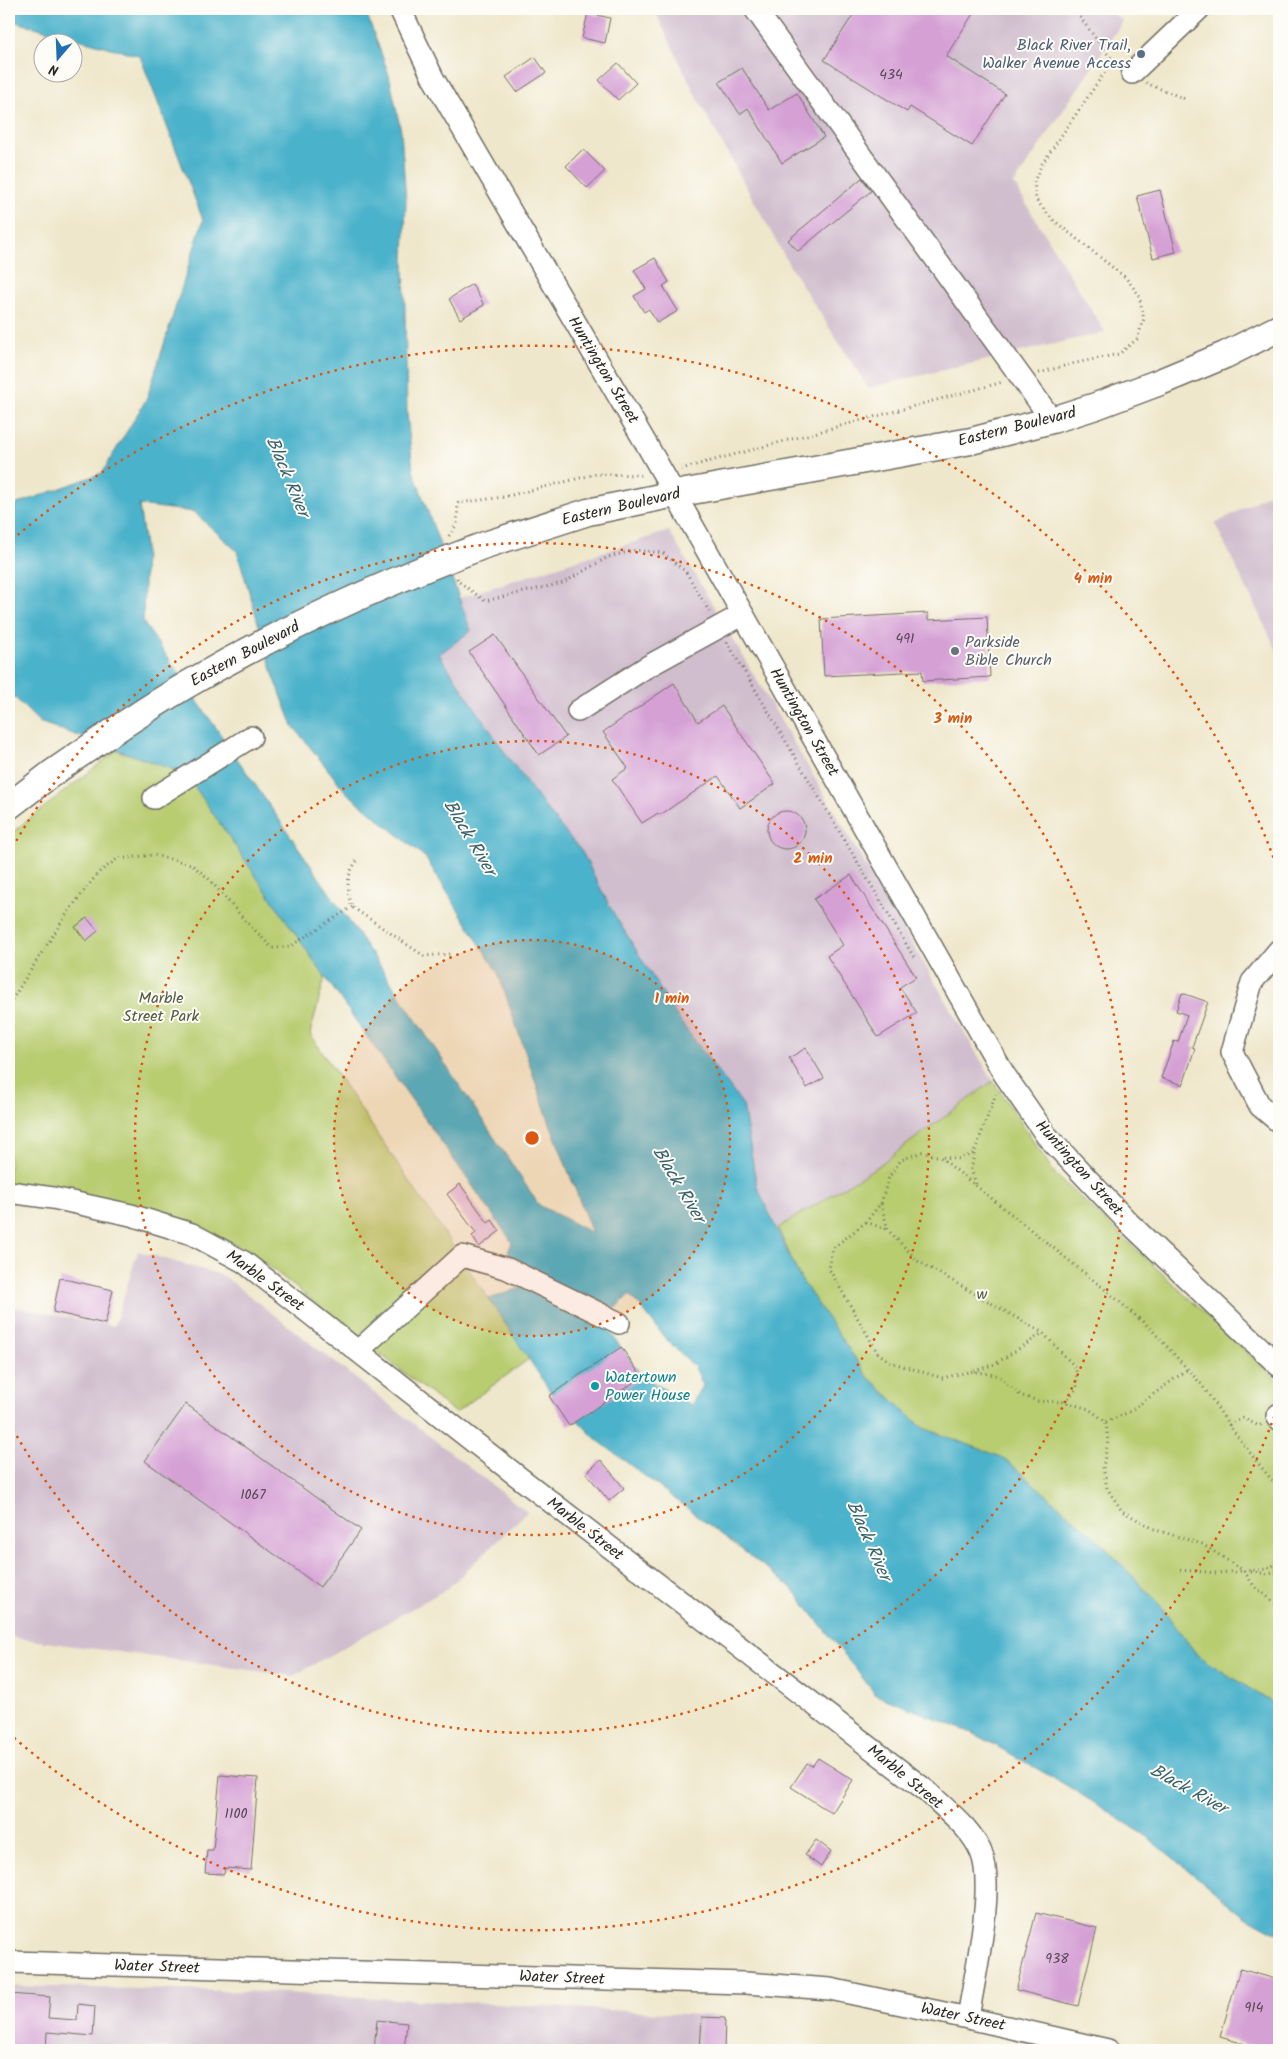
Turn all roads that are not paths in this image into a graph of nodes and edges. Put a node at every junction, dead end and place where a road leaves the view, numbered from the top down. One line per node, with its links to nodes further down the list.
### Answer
1 (755, 9): 6 (street)
2 (1199, 9): 4 (street)
3 (408, 13): 7 (street, Huntington Street)
4 (1132, 73)
5 (1279, 328): 6 (main road, Eastern Boulevard)
6 (1052, 420): 7 (main road, Eastern Boulevard)
7 (669, 483): 8 (street, Huntington Street); 12 (main road, Eastern Boulevard, bridge)
8 (743, 614): 9 (street); 18 (street, Huntington Street)
9 (578, 712)
10 (251, 737): 11 (street)
11 (154, 798)
12 (9, 806)
13 (1279, 950): 14 (street)
14 (1279, 1122)
15 (9, 1192): 17 (street, Marble Street)
16 (618, 1323): 17 (street)
17 (358, 1351): 20 (street, Marble Street)
18 (1279, 1366)
19 (9, 1962): 20 (street, Water Street)
20 (968, 2018): 21 (street, Water Street)
21 (1108, 2050)

